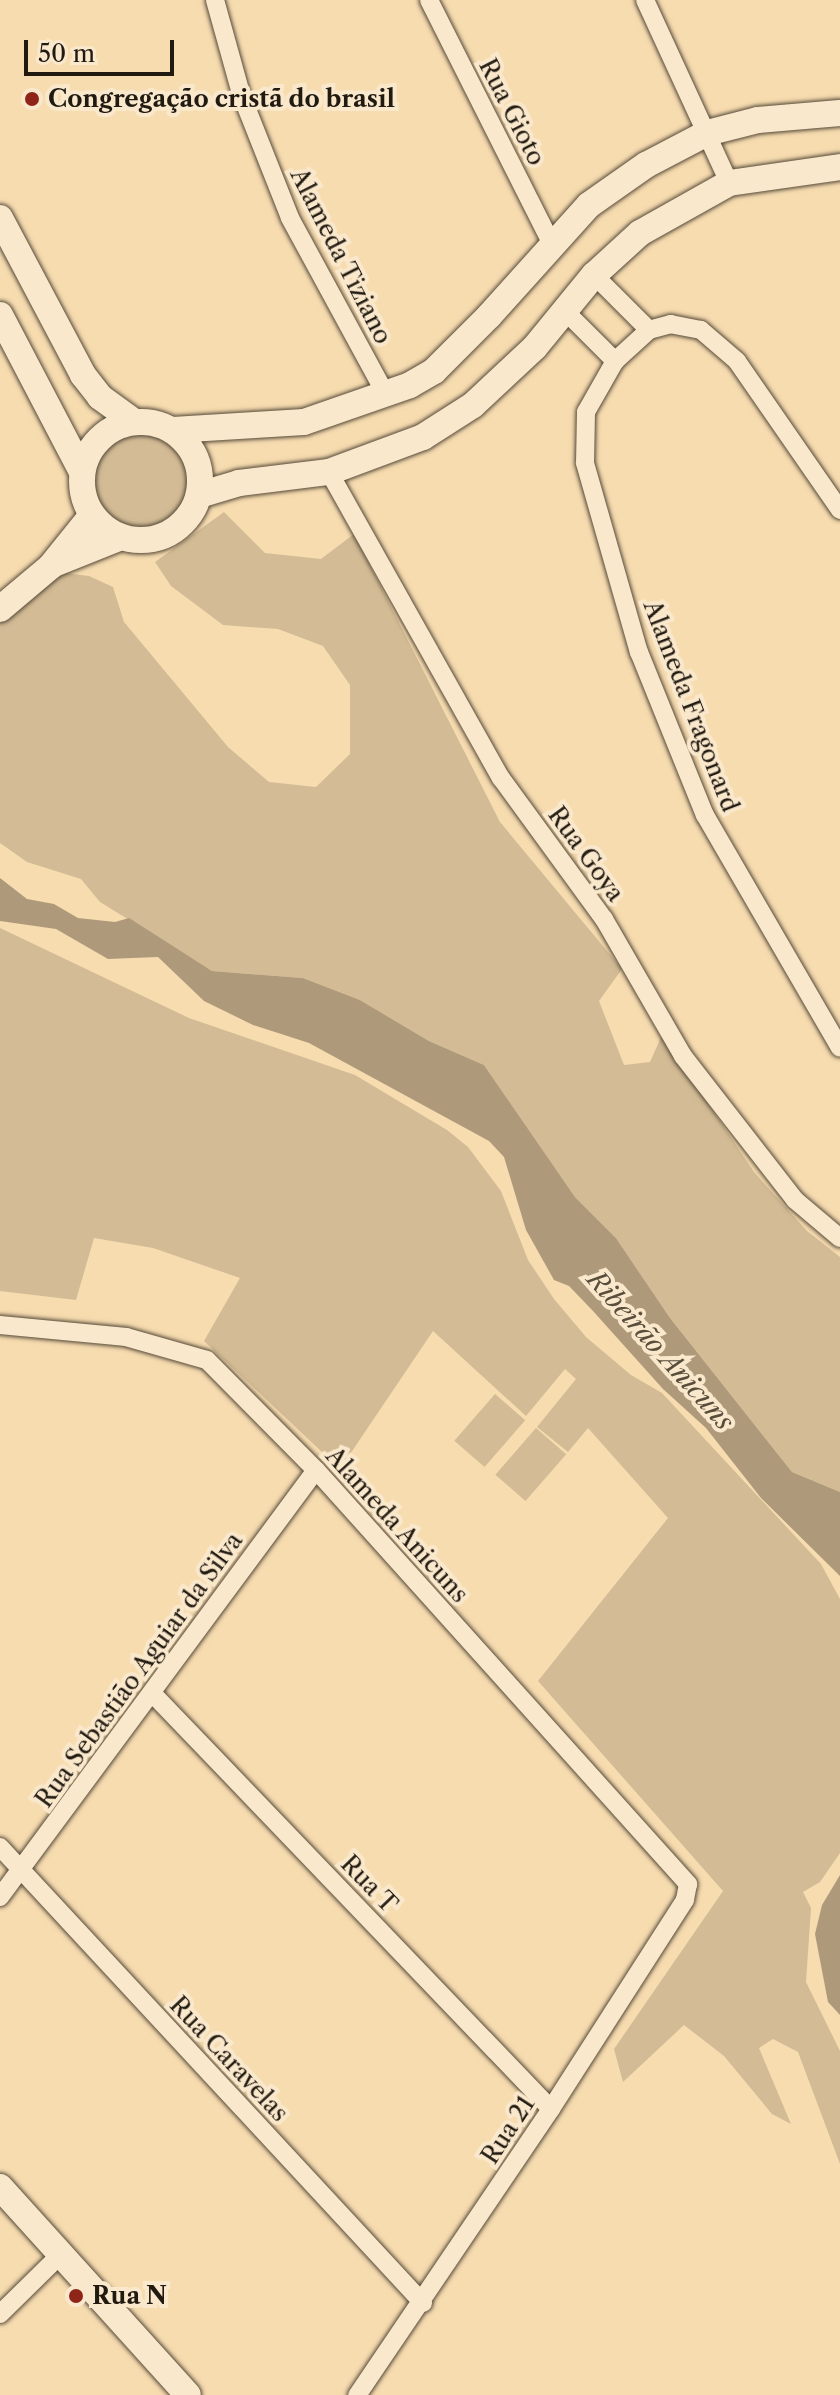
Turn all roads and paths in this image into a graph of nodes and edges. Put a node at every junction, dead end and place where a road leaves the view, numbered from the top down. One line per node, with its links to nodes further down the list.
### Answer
1 (215, 0): 15 (street, Alameda Tiziano)
2 (429, 0): 9 (street, Rua Gioto)
3 (645, 0): 5 (street)
4 (840, 113): 5 (street)
5 (707, 133): 7 (street); 9 (street)
6 (840, 167): 7 (street)
7 (729, 183): 10 (street)
8 (0, 218): 16 (street)
9 (552, 245): 15 (street)
10 (594, 275): 11 (street); 13 (street)
11 (565, 311): 14 (street); 19 (street)
12 (0, 315): 18 (street)
13 (649, 330): 14 (street, Alameda Fragonard); 21 (street)
14 (615, 361): 26 (street, Alameda Fragonard)
15 (386, 395): 17 (street)
16 (133, 421): 17 (street); 18 (street)
17 (173, 430): 20 (street)
18 (82, 472): 22 (street)
19 (329, 472): 20 (street); 27 (street, Rua Goya)
20 (199, 495): 23 (street)
21 (840, 510)
22 (92, 515): 23 (street); 24 (street)
23 (121, 537): 24 (street)
24 (51, 566): 25 (street)
25 (0, 609)
26 (840, 1048)
27 (840, 1238)
28 (0, 1325): 29 (street, Alameda Anicuns)
29 (316, 1470): 30 (street, Rua Sebastião Aguiar da Silva); 33 (street, Alameda Anicuns)
30 (152, 1693): 32 (street, Rua Sebastião Aguiar da Silva); 35 (street, Rua T)
31 (0, 1847): 32 (street, Rua Caravelas)
32 (21, 1869): 34 (street, Rua Sebastião Aguiar da Silva); 38 (street, Rua Caravelas)
33 (688, 1884): 35 (street, Rua 21)
34 (0, 1897)
35 (551, 2109): 38 (street, Rua 21)
36 (0, 2187): 37 (street)
37 (62, 2253): 39 (street); 40 (street)
38 (423, 2303): 41 (street, Rua 21)
39 (0, 2314)
40 (188, 2395)
41 (357, 2395)

